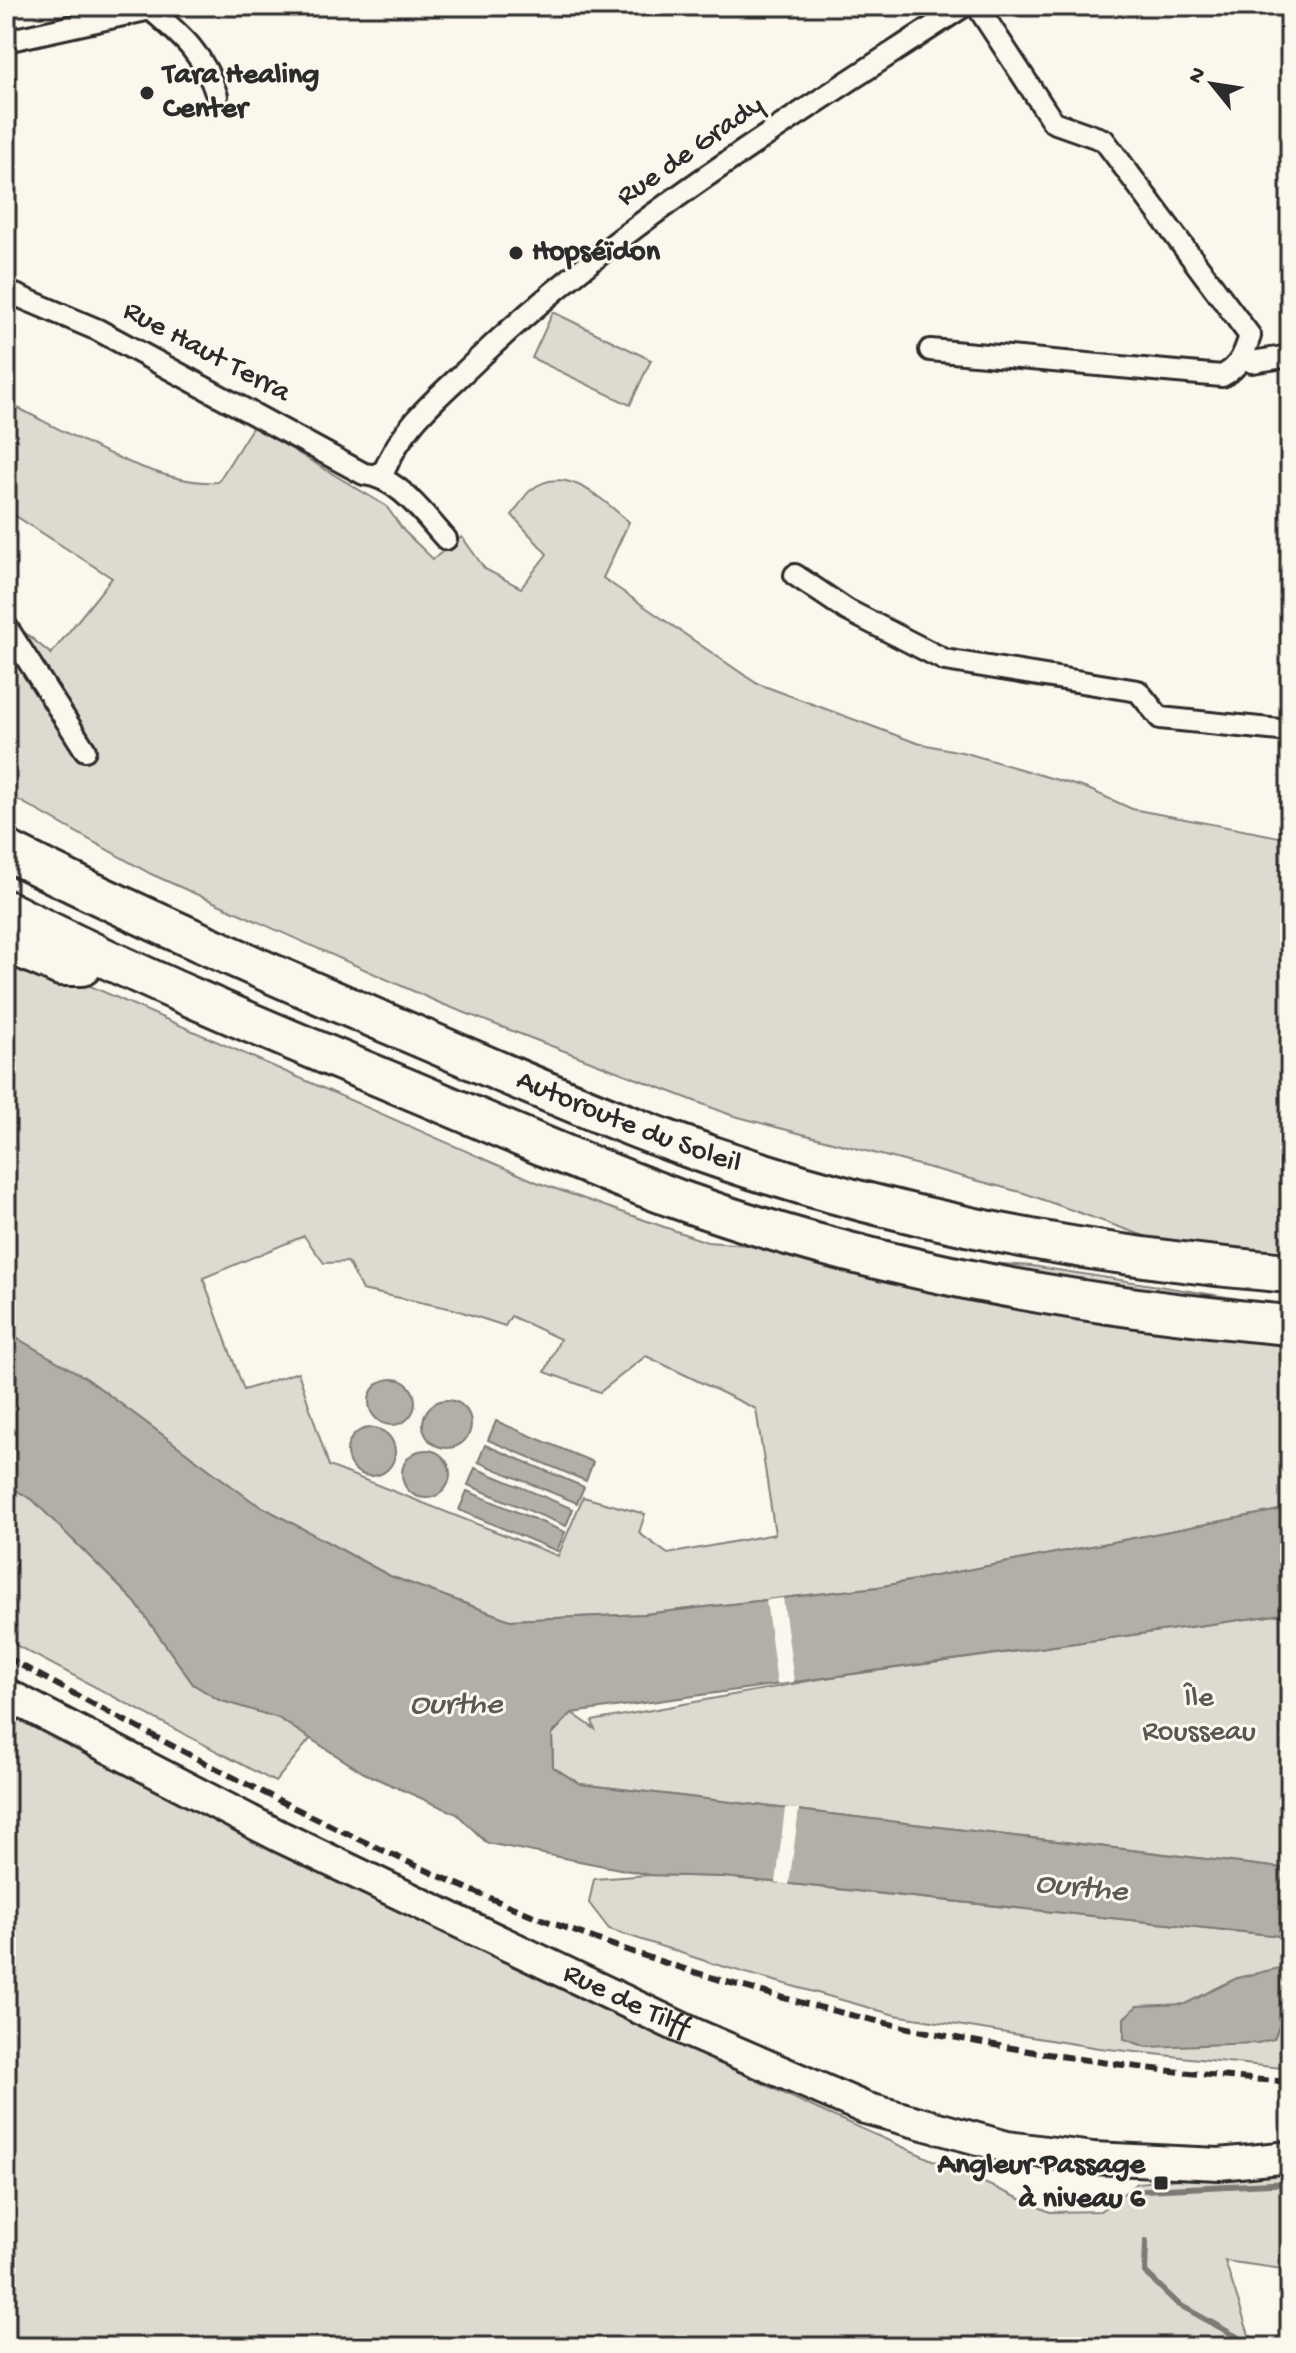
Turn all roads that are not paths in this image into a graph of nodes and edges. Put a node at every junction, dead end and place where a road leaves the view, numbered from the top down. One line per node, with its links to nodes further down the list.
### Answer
1 (964, 6): 10 (street, Rue de Grady)
2 (977, 6): 9 (street)
3 (156, 7): 4 (street); 5 (street)
4 (6, 41)
5 (217, 96)
6 (6, 291): 10 (street, Rue Haut Terra)
7 (930, 350): 9 (street)
8 (1290, 356): 9 (street)
9 (1243, 357)
10 (375, 475): 11 (street, Rue Haut Terra)
11 (446, 539)
12 (795, 575): 14 (street)
13 (6, 626): 15 (street)
14 (1290, 731)
15 (85, 750)
16 (6, 850): 20 (highway, Autoroute du Soleil)
17 (6, 910): 19 (highway, Autoroute du Soleil)
18 (6, 942): 19 (highway)
19 (118, 967): 21 (highway, Autoroute du Soleil)
20 (1290, 1273)
21 (1290, 1325)
22 (6, 1694): 23 (main road, Rue de Tilff)
23 (1290, 2157)

